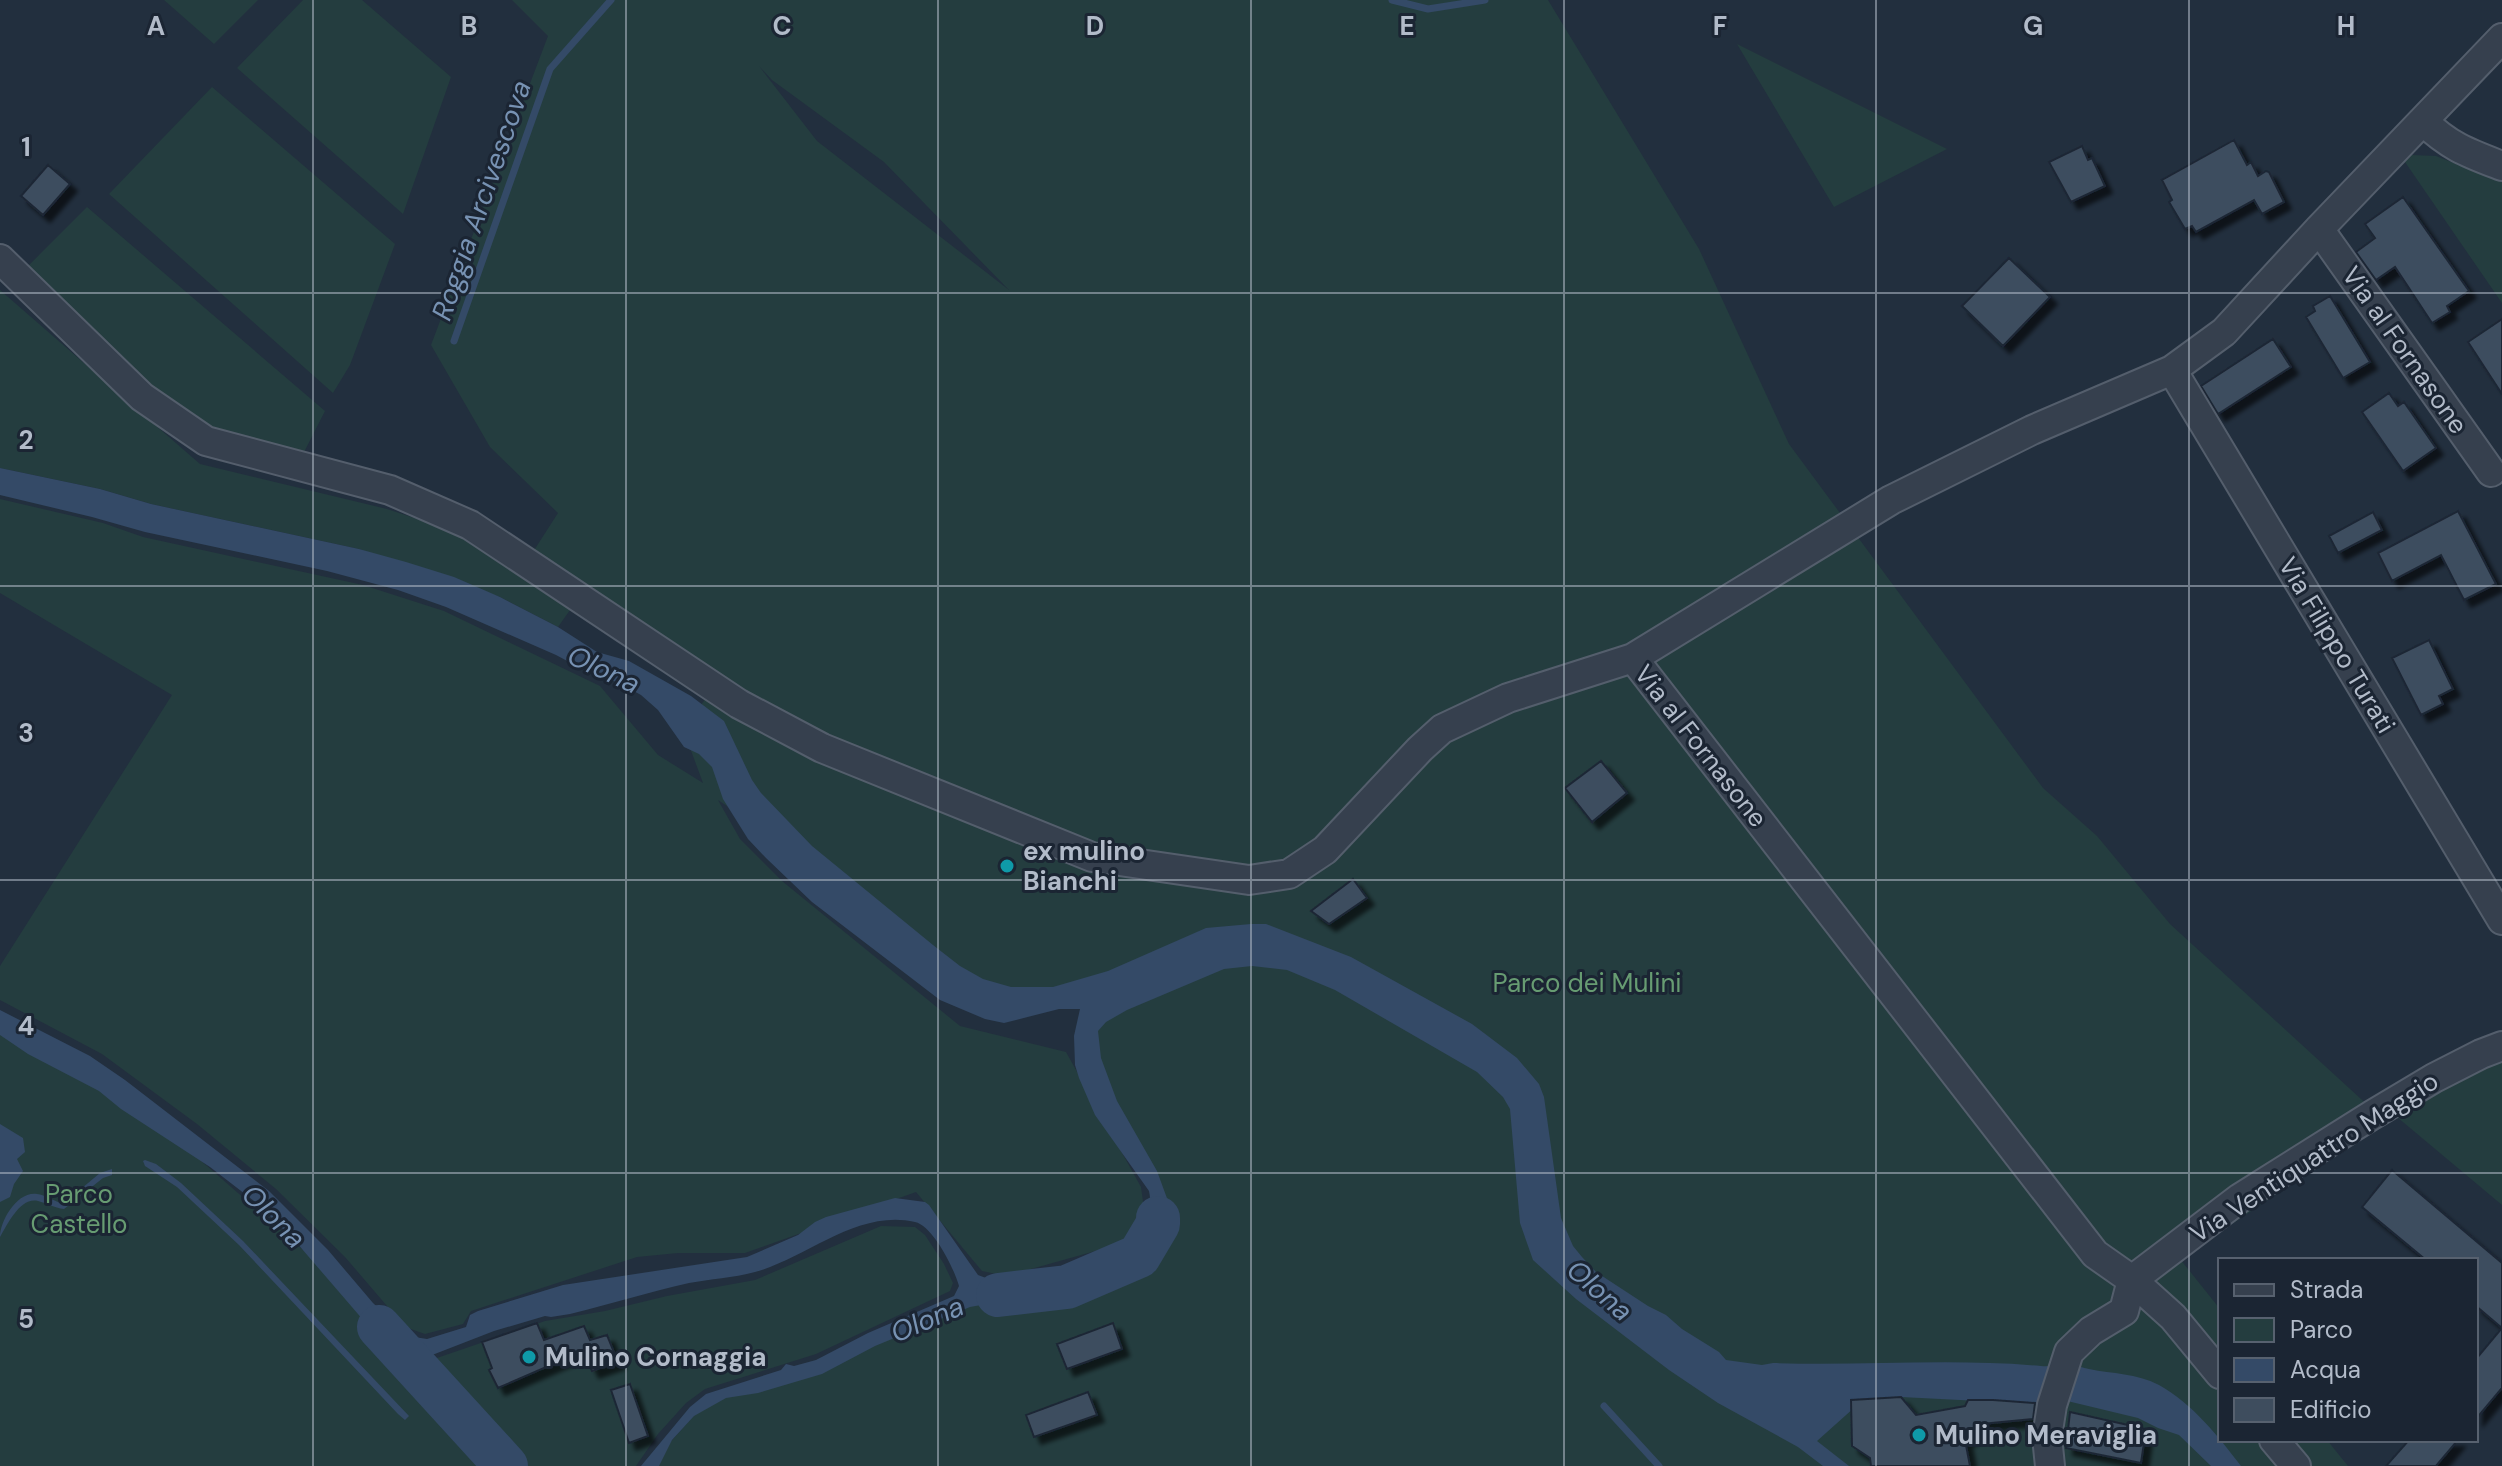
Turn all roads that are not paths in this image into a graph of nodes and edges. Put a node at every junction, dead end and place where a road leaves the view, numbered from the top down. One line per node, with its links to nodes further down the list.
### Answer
1 (2502, 38): 2 (street, Via al Fornasone)
2 (2423, 121): 3 (street); 4 (street, Via al Fornasone)
3 (2502, 166)
4 (2319, 229): 6 (street, Via al Fornasone); 7 (street, Via al Fornasone)
5 (6, 265): 8 (street)
6 (2172, 370): 8 (street, Via al Fornasone); 9 (street, Via Filippo Turati)
7 (2491, 472)
8 (1633, 658): 11 (street, Via al Fornasone)
9 (2502, 920)
10 (2502, 1046): 11 (street, Via Ventiquattro Maggio)
11 (2132, 1280): 12 (street, Via al Fornasone); 14 (street)
12 (2218, 1372)
13 (2276, 1442): 15 (street)
14 (2050, 1466)
15 (2296, 1466)

